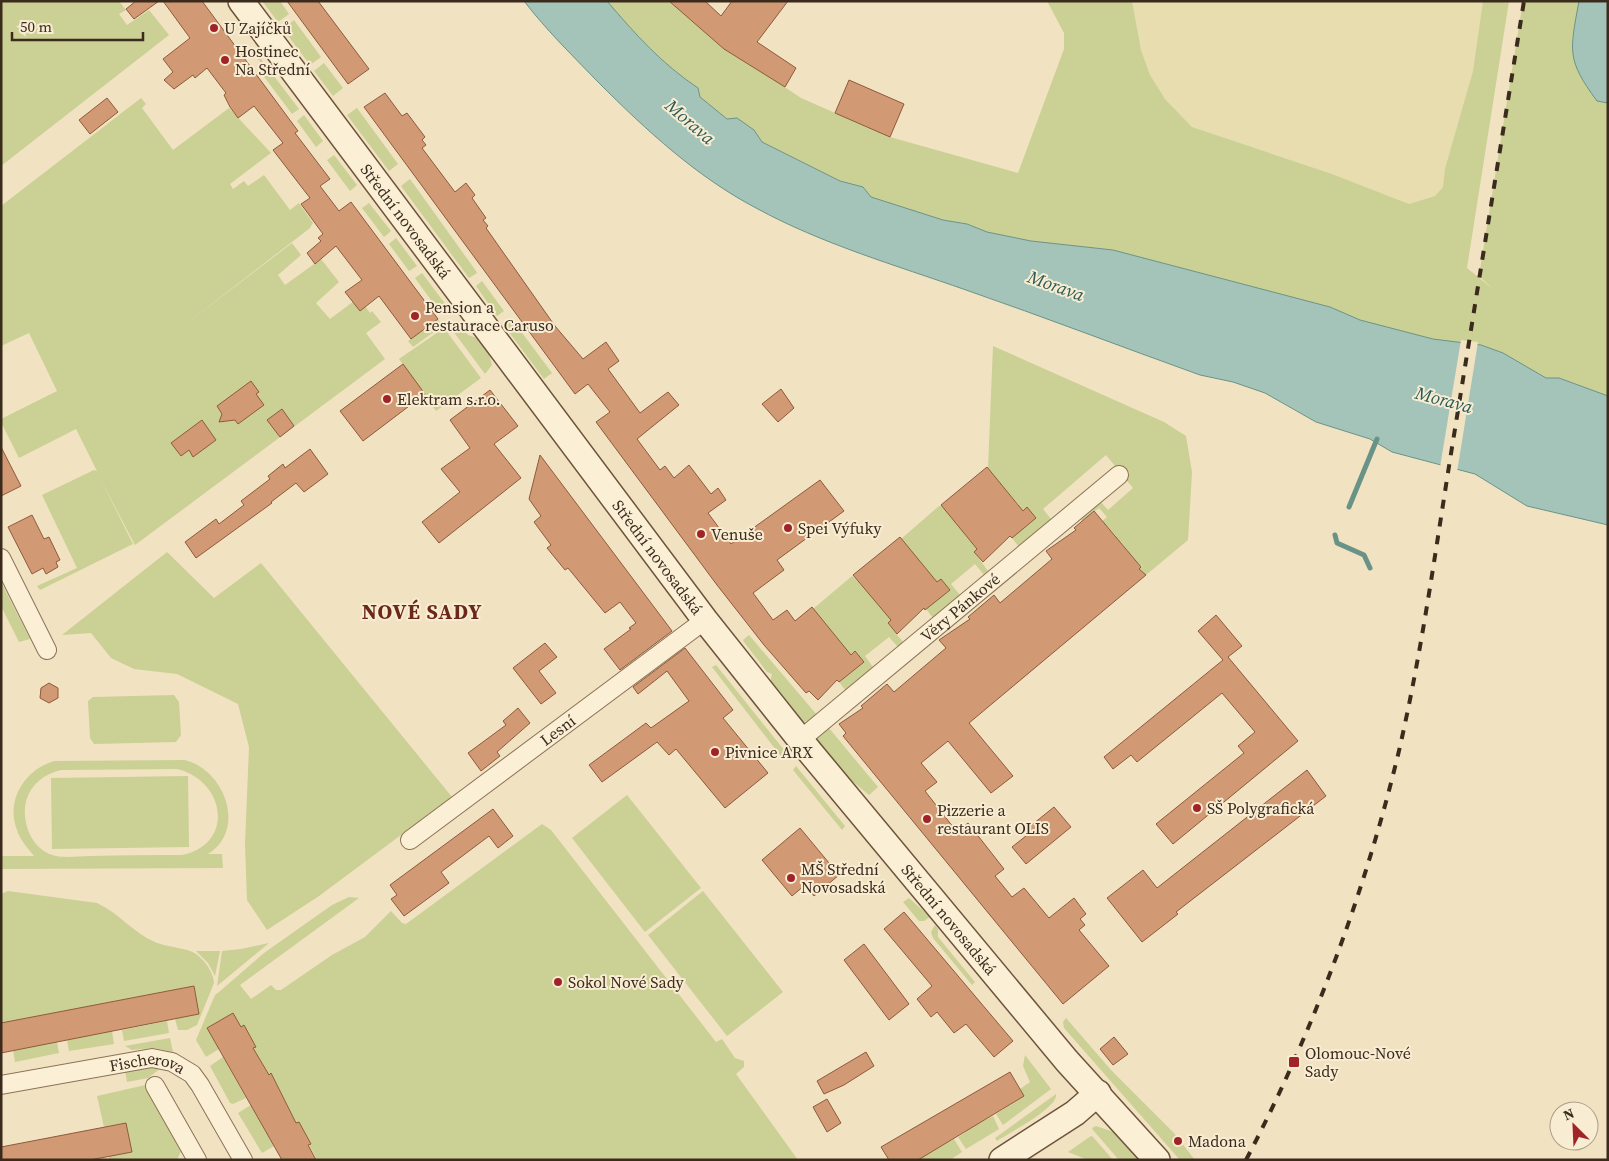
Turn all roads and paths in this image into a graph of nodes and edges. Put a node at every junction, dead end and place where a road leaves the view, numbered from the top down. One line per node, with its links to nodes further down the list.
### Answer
1 (241, 1): 4 (main road, Střední novosadská)
2 (1119, 475): 6 (street, Věry Pánkové)
3 (1, 558): 5 (street)
4 (705, 620): 6 (main road, Střední novosadská); 7 (street, Lesní)
5 (47, 650)
6 (800, 740): 10 (main road, Střední novosadská)
7 (410, 840)
8 (1, 1085): 12 (street, Fischerova)
9 (155, 1086): 11 (street, Fischerova)
10 (1098, 1093): 13 (main road); 14 (main road, Střední novosadská)
11 (197, 1160)
12 (242, 1160)
13 (1002, 1160)
14 (1157, 1160)

